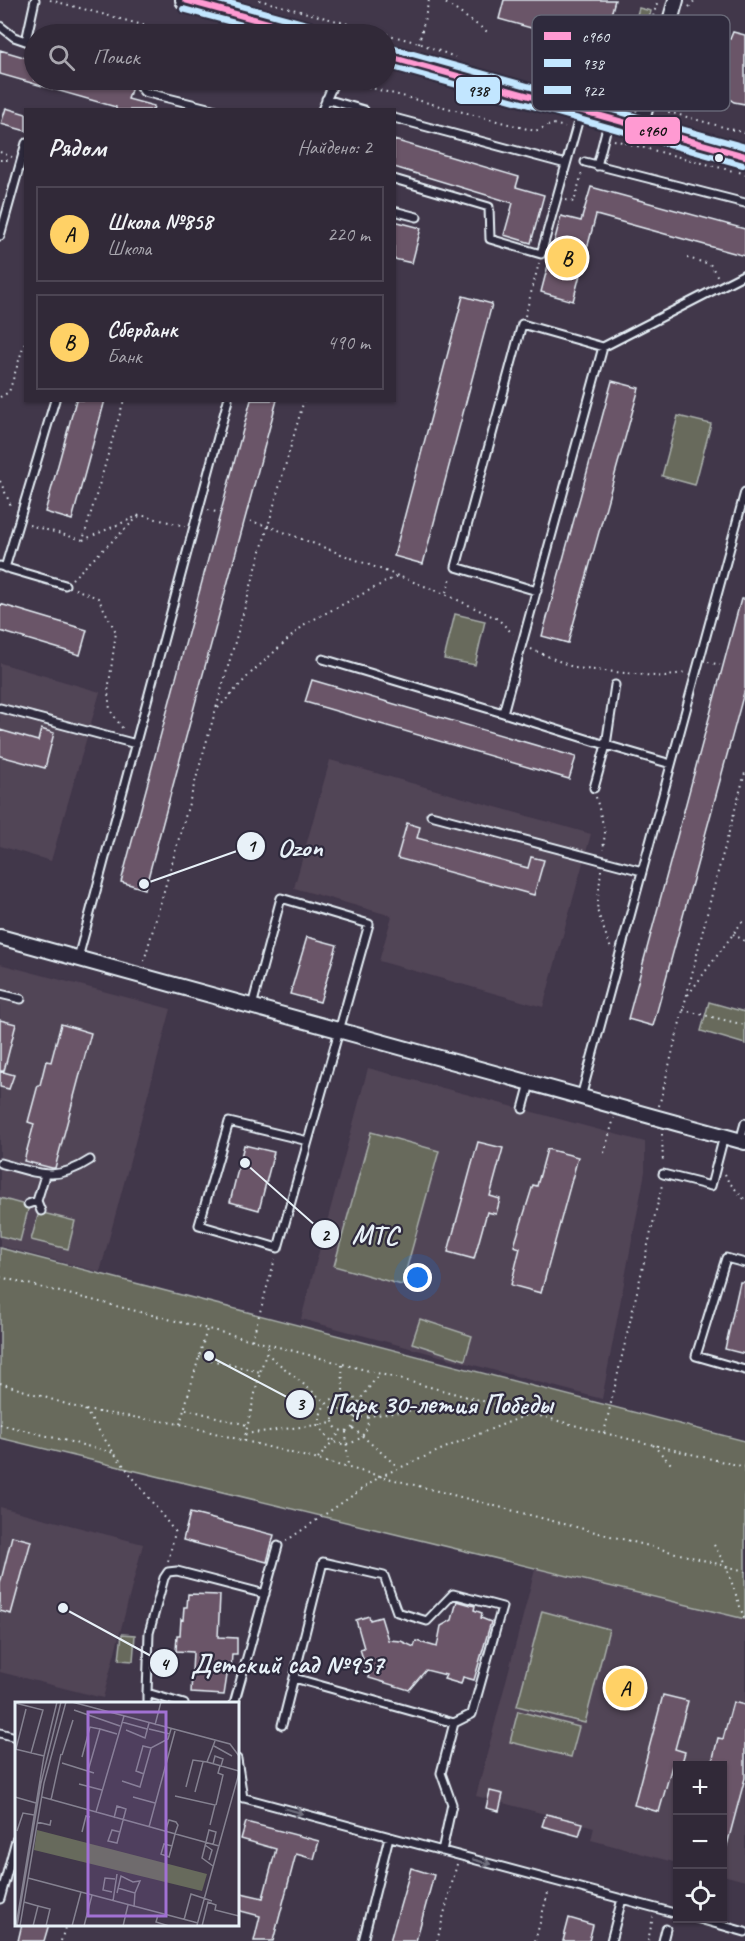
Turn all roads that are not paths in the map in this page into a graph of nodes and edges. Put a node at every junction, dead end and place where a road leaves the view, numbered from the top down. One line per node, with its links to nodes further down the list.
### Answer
1 (35, 0): 5 (lane)
2 (185, 0): 6 (street)
3 (676, 0): 4 (street)
4 (672, 15)
5 (30, 24)
6 (272, 24)
7 (0, 26): 8 (lane)
8 (24, 40)
9 (396, 59): 12 (street)
10 (142, 90): 14 (lane)
11 (331, 90): 13 (lane)
12 (532, 97)
13 (326, 99): 15 (lane); 16 (lane)
14 (208, 108)
15 (323, 108)
16 (357, 108)
17 (581, 111): 19 (street); 25 (lane)
18 (644, 111): 21 (street)
19 (612, 112): 21 (street); 26 (lane)
20 (396, 119): 25 (lane)
21 (640, 127): 23 (street)
22 (24, 150): 31 (lane)
23 (745, 156)
24 (585, 162): 26 (lane)
25 (566, 164): 27 (lane)
26 (597, 166): 28 (lane)
27 (396, 180)
28 (745, 203)
29 (396, 212): 30 (lane)
30 (417, 217)
31 (0, 236)
32 (745, 274): 33 (lane)
33 (603, 347): 39 (lane); 39 (lane)
34 (54, 402): 37 (lane)
35 (227, 402): 44 (lane)
36 (745, 492): 46 (lane)
37 (3, 567): 38 (lane)
38 (65, 585)
39 (537, 591): 43 (lane)
40 (323, 659): 43 (lane)
41 (615, 685): 45 (lane)
42 (0, 708): 44 (lane)
43 (503, 713): 45 (lane)
44 (136, 744): 51 (lane)
45 (606, 745): 46 (lane); 47 (lane)
46 (671, 764): 49 (lane)
47 (594, 789)
48 (431, 815): 49 (lane)
49 (642, 871): 57 (lane)
50 (0, 937): 51 (street)
51 (78, 958): 54 (street)
52 (0, 994): 53 (lane)
53 (21, 999)
54 (252, 1006): 55 (street); 55 (lane)
55 (339, 1030): 56 (street); 61 (lane)
56 (530, 1083): 57 (street); 58 (lane)
57 (581, 1097): 60 (street)
58 (523, 1109)
59 (745, 1124): 62 (lane)
60 (724, 1136): 62 (street); 65 (lane)
61 (308, 1141): 61 (lane)
62 (742, 1141)
63 (90, 1161): 66 (lane)
64 (0, 1163): 66 (lane)
65 (663, 1174)
66 (45, 1175): 67 (lane)
67 (37, 1201): 68 (lane); 69 (lane)
68 (28, 1204)
69 (42, 1210)
70 (745, 1263): 71 (lane)
71 (745, 1371)
72 (278, 1546): 73 (lane)
73 (265, 1594): 75 (lane); 78 (lane)
74 (294, 1678): 79 (lane); 79 (lane); 80 (lane)
75 (147, 1693): 76 (lane); 77 (lane)
76 (147, 1702)
77 (177, 1702)
78 (235, 1702)
79 (454, 1723): 87 (lane)
80 (282, 1725)
81 (0, 1733): 82 (lane)
82 (15, 1737)
83 (238, 1772): 84 (lane)
84 (240, 1797): 85 (lane, one-way to 85)
85 (389, 1837): 87 (lane); 94 (lane)
86 (15, 1844): 88 (lane)
87 (442, 1851): 89 (lane, one-way to 89)
88 (0, 1899)
89 (622, 1899): 90 (lane); 95 (lane)
90 (673, 1913)
91 (714, 1923): 93 (lane)
92 (666, 1929): 96 (lane)
93 (745, 1932)
94 (363, 1941)
95 (611, 1941)
96 (663, 1941)

